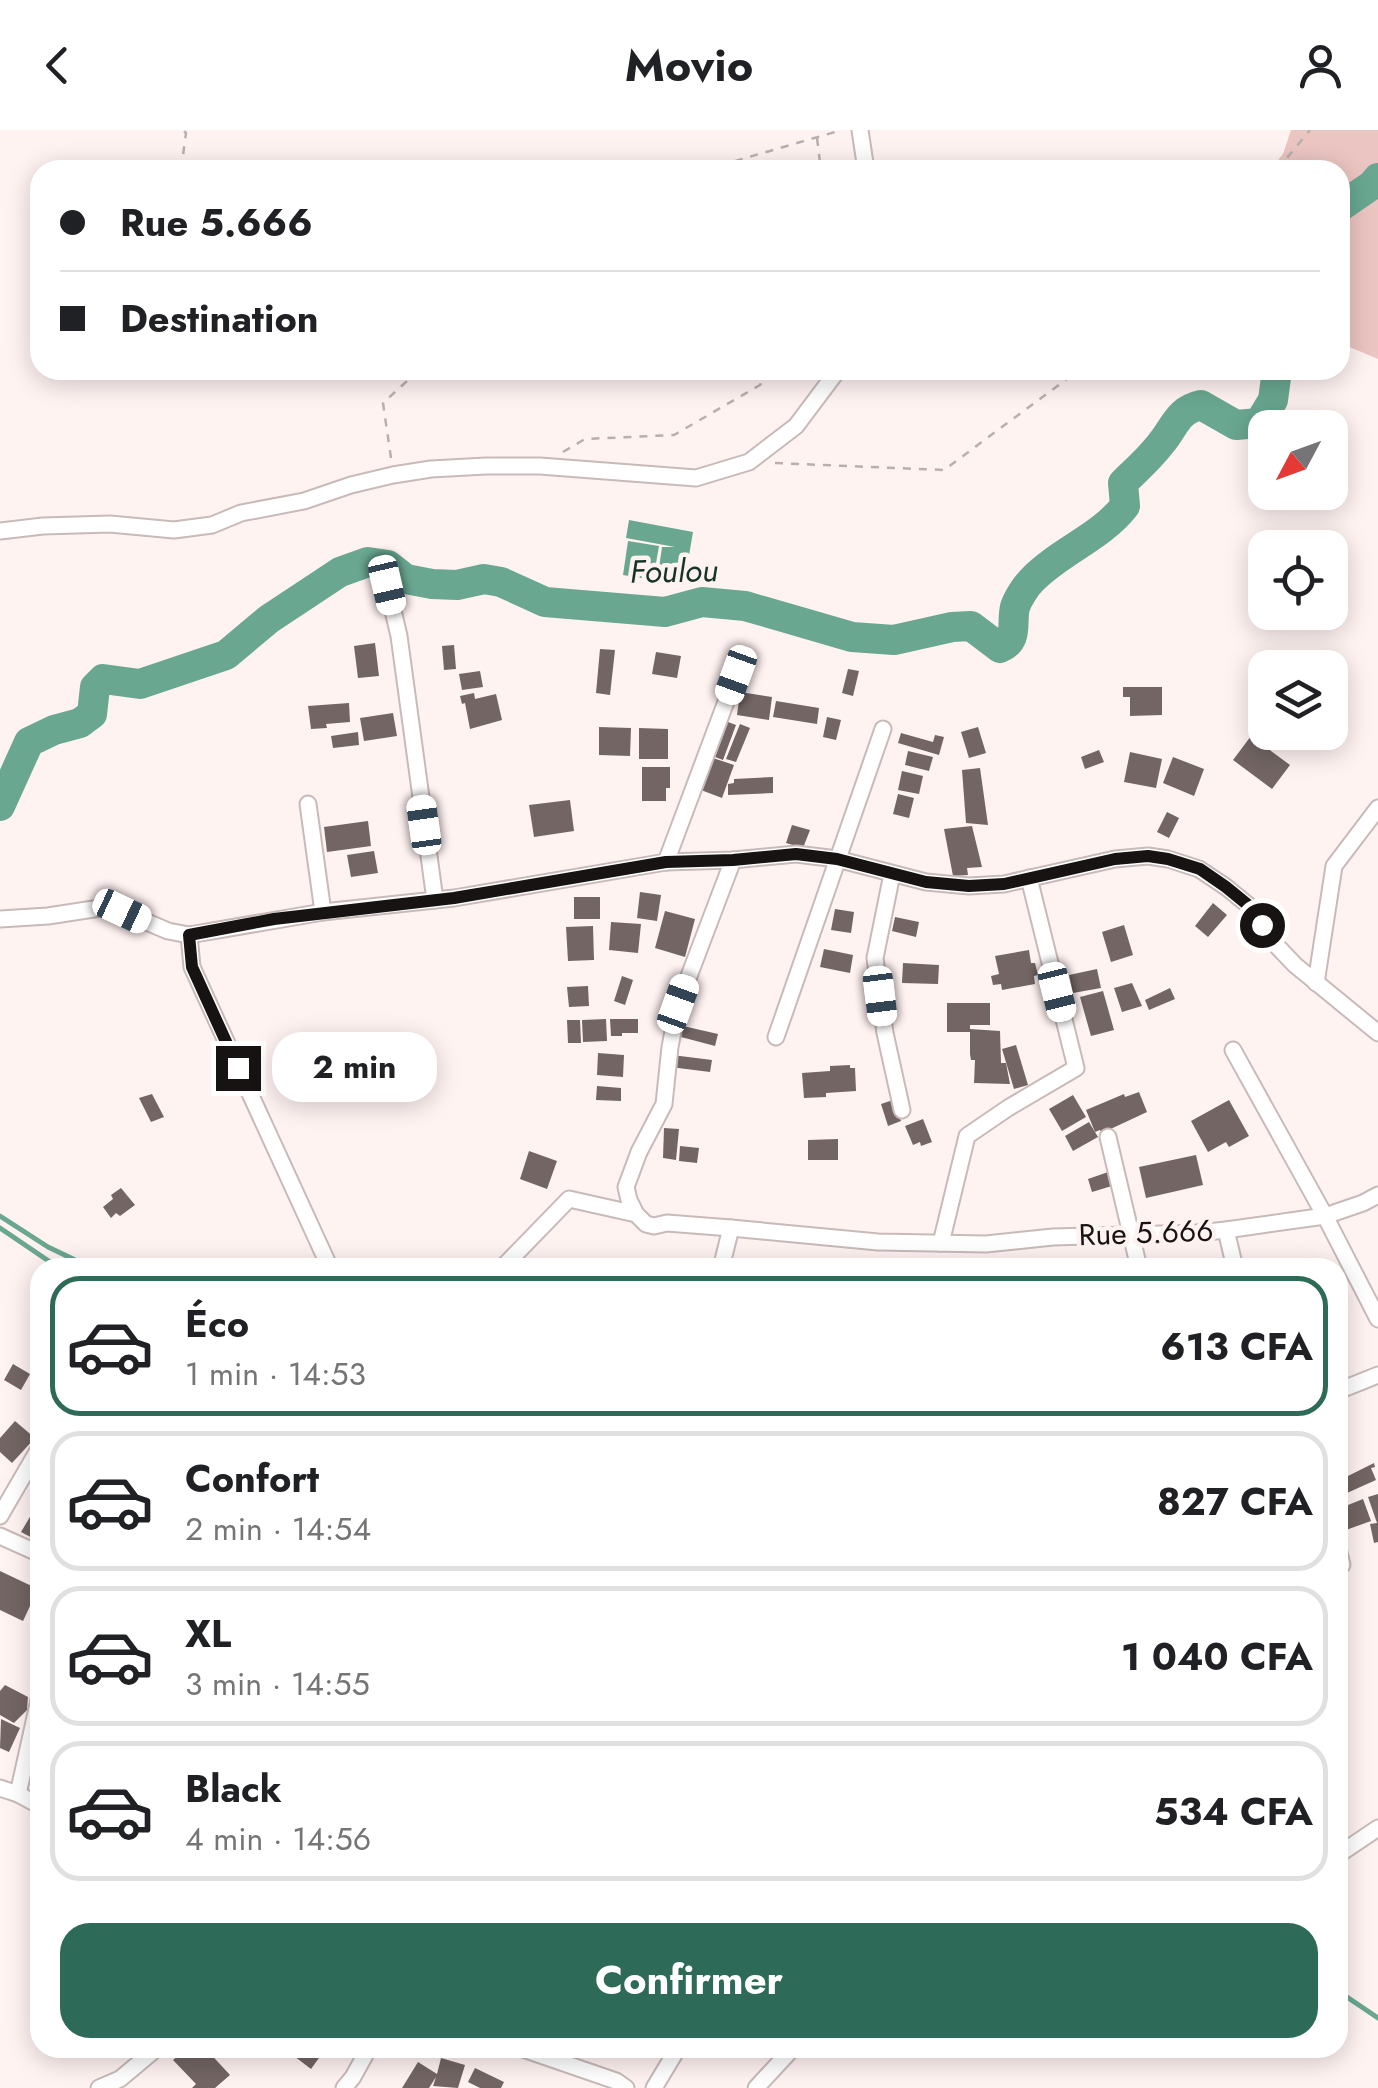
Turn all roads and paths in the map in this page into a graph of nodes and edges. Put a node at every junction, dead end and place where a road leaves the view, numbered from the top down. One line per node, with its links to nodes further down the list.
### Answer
1 (184, 130): 6 (path)
2 (844, 130): 5 (path)
3 (860, 130): 9 (street)
4 (1310, 130): 10 (path)
5 (817, 138): 7 (path); 8 (path)
6 (182, 160)
7 (739, 160)
8 (820, 160)
9 (864, 160)
10 (1285, 160)
11 (408, 380): 17 (path)
12 (763, 380): 16 (path)
13 (830, 380): 15 (street)
14 (1066, 380): 15 (path)
15 (749, 462): 16 (street)
16 (540, 466): 17 (street)
17 (393, 475): 18 (street)
18 (0, 531)
19 (387, 585): 29 (street)
20 (736, 675): 26 (street)
21 (883, 730): 24 (street)
22 (308, 804): 30 (street)
23 (1378, 808): 33 (street)
24 (837, 859): 25 (street); 27 (street); 35 (street)
25 (733, 860): 26 (street); 40 (street)
26 (666, 862): 29 (street)
27 (892, 874): 28 (street); 37 (street)
28 (1029, 878): 33 (street); 45 (street)
29 (434, 900): 30 (street)
30 (323, 912): 32 (street)
31 (0, 919): 32 (street)
32 (189, 935): 46 (street)
33 (1316, 982): 34 (street)
34 (1378, 1032)
35 (776, 1038)
36 (1233, 1050): 41 (street)
37 (902, 1110)
38 (1108, 1138): 44 (street)
39 (1378, 1195): 41 (street, Rue 5.666)
40 (636, 1214): 42 (street, Rue 5.666); 47 (street, Rue 5.666)
41 (1325, 1216): 43 (street, Rue 5.666); 51 (street)
42 (731, 1228): 45 (street, Rue 5.666); 48 (street)
43 (1226, 1230): 44 (street, Rue 5.666); 50 (street)
44 (1132, 1234): 45 (street, Rue 5.666); 49 (street)
45 (941, 1244)
46 (325, 1258)
47 (512, 1258)
48 (724, 1258)
49 (1137, 1258)
50 (1232, 1258)
51 (1347, 1258)
52 (1348, 1261): 53 (street)
53 (1378, 1319)
54 (1378, 1375): 55 (street)
55 (1348, 1387)
56 (30, 1464): 57 (street)
57 (0, 1516)
58 (0, 1536): 59 (street)
59 (30, 1550)
60 (30, 1739): 62 (street)
61 (0, 1788): 62 (street)
62 (18, 1794): 63 (street)
63 (30, 1801)
64 (1378, 1828): 65 (street)
65 (1348, 1849)
66 (145, 2058): 71 (street)
67 (363, 2058): 72 (street)
68 (549, 2058): 73 (street)
69 (672, 2058): 74 (street)
70 (784, 2058): 75 (street)
71 (98, 2088)
72 (344, 2088)
73 (626, 2088)
74 (654, 2088)
75 (756, 2088)

